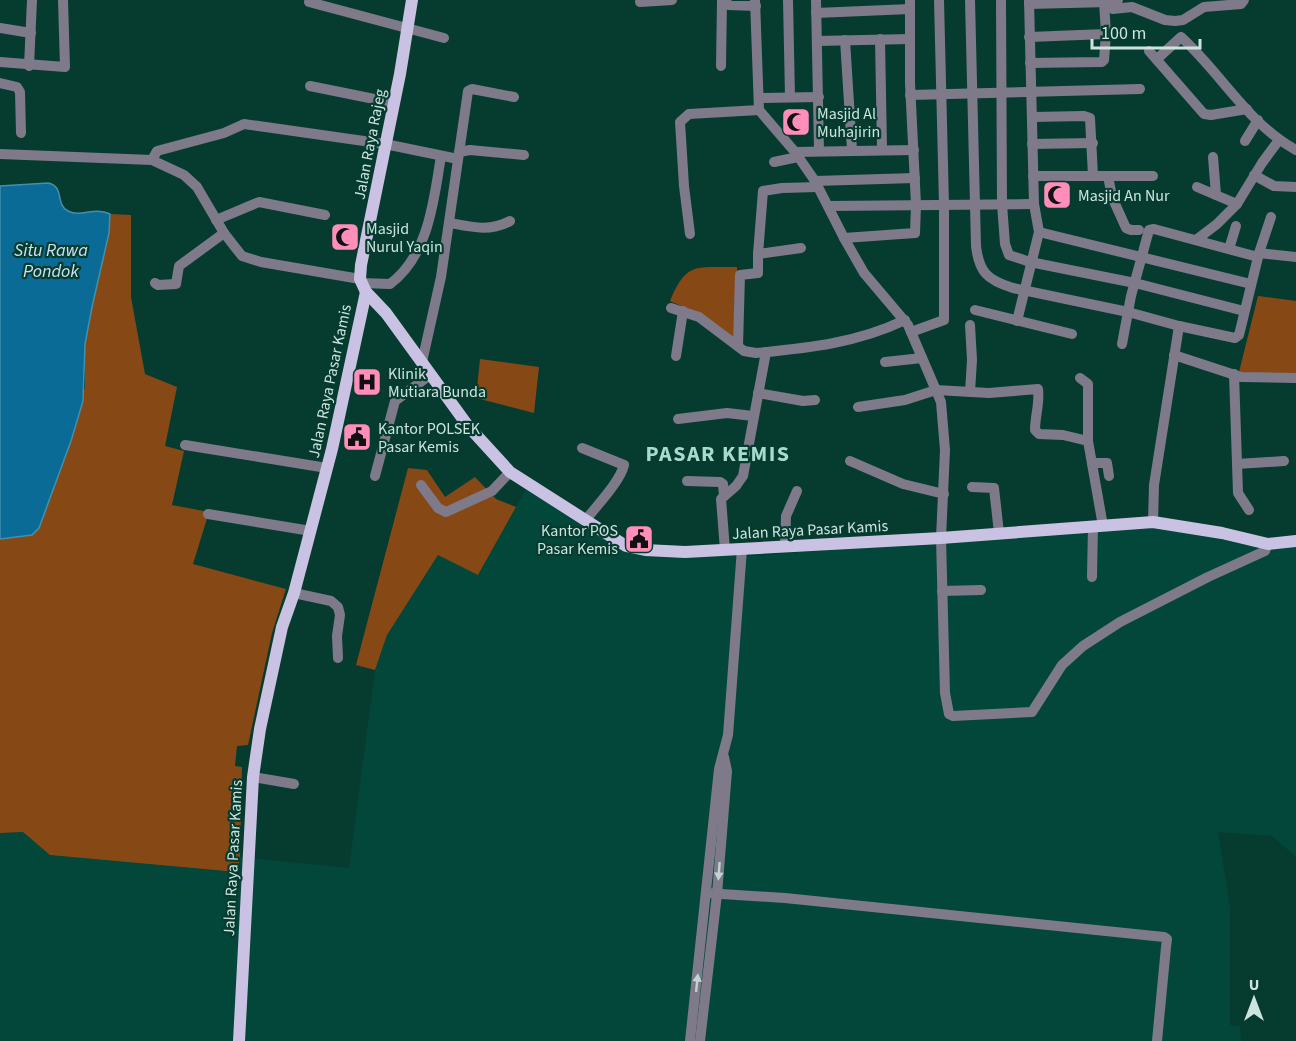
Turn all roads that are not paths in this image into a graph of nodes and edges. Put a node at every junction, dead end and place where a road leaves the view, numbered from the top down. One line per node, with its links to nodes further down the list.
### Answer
1 (32, 0): 21 (street)
2 (63, 0): 31 (street)
3 (412, 0): 20 (main road, Jalan Raya Rajeg)
4 (672, 0): 14 (street)
5 (724, 0): 16 (street); 32 (street)
6 (788, 0): 42 (street)
7 (816, 0): 18 (street)
8 (939, 0): 40 (street)
9 (970, 0): 37 (street)
10 (1001, 0): 38 (street)
11 (1244, 0): 12 (street)
12 (1113, 1): 15 (street); 22 (street)
13 (309, 2): 20 (street)
14 (640, 2)
15 (1029, 2): 23 (street)
16 (755, 3): 45 (street)
17 (910, 5): 18 (street); 26 (street)
18 (816, 13): 28 (street)
19 (0, 28): 21 (street)
20 (407, 30): 24 (street); 44 (main road, Jalan Raya Rajeg)
21 (31, 33): 31 (street)
22 (1106, 34): 23 (street); 30 (street)
23 (1029, 37): 30 (street)
24 (444, 38)
25 (880, 39): 26 (street); 27 (street); 55 (street)
26 (910, 39): 39 (street)
27 (845, 40): 28 (street); 56 (street)
28 (816, 41): 43 (street)
29 (0, 62): 31 (street)
30 (1030, 63): 36 (street)
31 (29, 66)
32 (721, 66)
33 (0, 83): 49 (street)
34 (310, 86): 44 (street)
35 (1140, 89): 36 (street)
36 (1031, 92): 38 (street); 47 (street)
37 (972, 93): 38 (street); 40 (street); 83 (street)
38 (1001, 93): 78 (street)
39 (910, 95): 40 (street); 57 (street)
40 (941, 95): 82 (street)
41 (514, 97): 64 (street)
42 (790, 97): 43 (street); 45 (street)
43 (819, 97): 59 (street)
44 (394, 103): 53 (main road, Jalan Raya Rajeg)
45 (759, 104): 61 (street); 94 (street)
46 (1247, 110): 46 (street); 48 (street)
47 (1032, 117): 52 (street); 54 (street)
48 (1258, 120): 50 (street); 51 (street)
49 (21, 133)
50 (1279, 140): 58 (street); 68 (street)
51 (1245, 141)
52 (1093, 143): 54 (street); 70 (street)
53 (385, 144): 63 (street); 66 (street); 107 (main road, Jalan Raya Rajeg)
54 (1032, 144): 69 (street)
55 (882, 149): 56 (street); 57 (street)
56 (852, 150): 59 (street)
57 (914, 150): 73 (street)
58 (1296, 150)
59 (819, 151): 61 (street)
60 (0, 154): 66 (street)
61 (796, 154): 67 (street); 74 (street)
62 (524, 155): 64 (street)
63 (441, 156): 64 (street); 107 (street)
64 (459, 156): 89 (street)
65 (1213, 158): 77 (street)
66 (152, 160): 87 (street)
67 (774, 162)
68 (1254, 175): 76 (street); 80 (street)
69 (1033, 176): 70 (street); 79 (street)
70 (1093, 176): 71 (street)
71 (1108, 176): 72 (street); 91 (street)
72 (1153, 176)
73 (915, 178): 74 (street); 81 (street)
74 (817, 184): 84 (street); 99 (street)
75 (1197, 187): 77 (street)
76 (1296, 187)
77 (1216, 195): 80 (street)
78 (1002, 204): 79 (street); 83 (street); 103 (street)
79 (1034, 204): 92 (street)
80 (1237, 204): 96 (street)
81 (916, 205): 82 (street); 84 (street); 95 (street)
82 (944, 205): 83 (street); 118 (street)
83 (975, 205): 108 (street)
84 (828, 206): 95 (street)
85 (325, 215): 87 (street)
86 (1271, 217): 100 (street)
87 (216, 220): 93 (street)
88 (510, 221): 89 (street)
89 (450, 223): 126 (street)
90 (1236, 226): 98 (street)
91 (1139, 230)
92 (1039, 232): 101 (street); 103 (street)
93 (224, 233): 104 (street); 107 (street)
94 (690, 234)
95 (844, 238): 114 (street)
96 (1196, 240): 98 (street); 101 (street)
97 (801, 248): 99 (street)
98 (1229, 249): 100 (street)
99 (758, 255): 121 (street)
100 (1258, 255): 102 (street); 106 (street)
101 (1142, 257): 105 (street); 106 (street)
102 (1296, 257)
103 (1030, 262): 105 (street); 108 (street)
104 (155, 283)
105 (1135, 283): 112 (street); 113 (street)
106 (1251, 284): 112 (street)
107 (362, 285): 126 (main road, Jalan Raya Pasar Kamis); 146 (main road, Jalan Raya Pasar Kamis)
108 (1023, 290): 113 (street); 115 (street)
109 (671, 308): 111 (street)
110 (975, 310): 115 (street)
111 (683, 311): 121 (street); 124 (street)
112 (1244, 311): 117 (street)
113 (1128, 312): 117 (street); 120 (street)
114 (905, 320): 118 (street); 122 (street)
115 (1017, 321): 119 (street)
116 (970, 325): 133 (street)
117 (1179, 327): 123 (street)
118 (911, 332): 125 (street)
119 (1072, 334)
120 (1122, 344)
121 (738, 346): 122 (street)
122 (766, 352): 134 (street)
123 (1174, 355): 128 (street); 159 (street)
124 (676, 356)
125 (922, 358): 127 (street); 132 (street)
126 (422, 362): 129 (main road, Jalan Raya Pasar Kamis)
127 (885, 362)
128 (1234, 374): 131 (street); 145 (street)
129 (430, 375): 147 (main road, Jalan Raya Pasar Kamis); 148 (street)
130 (1080, 378): 139 (street)
131 (1296, 378)
132 (936, 390): 133 (street); 136 (street); 154 (street)
133 (970, 392): 139 (street)
134 (758, 393): 135 (street); 137 (street)
135 (815, 400)
136 (858, 407)
137 (753, 416): 138 (street); 155 (street)
138 (678, 419)
139 (1088, 441): 144 (street)
140 (185, 445): 146 (street)
141 (582, 448): 158 (street)
142 (850, 460): 154 (street)
143 (1284, 461): 145 (street)
144 (1092, 464): 149 (street); 160 (street)
145 (1236, 464): 156 (street)
146 (327, 468): 161 (main road, Jalan Raya Pasar Kamis)
147 (510, 472): 151 (street); 158 (main road, Jalan Raya Pasar Kamis)
148 (375, 476)
149 (1109, 476)
150 (687, 481): 155 (street)
151 (421, 485)
152 (972, 487): 162 (street)
153 (797, 492): 166 (street)
154 (944, 494): 163 (street)
155 (724, 496): 168 (street)
156 (1249, 510)
157 (208, 514): 161 (street)
158 (585, 520): 168 (main road, Jalan Raya Pasar Kamis)
159 (1153, 522): 160 (main road, Jalan Raya Pasar Kamis); 165 (main road, Jalan Raya Pasar Kamis)
160 (1098, 526): 162 (main road, Jalan Raya Pasar Kamis); 169 (street)
161 (311, 531): 172 (main road, Jalan Raya Pasar Kamis)
162 (999, 533): 163 (main road, Jalan Raya Pasar Kamis)
163 (940, 538): 166 (main road, Jalan Raya Pasar Kamis); 171 (street)
164 (1296, 541): 165 (main road, Jalan Raya Pasar Kamis)
165 (1268, 544): 171 (street)
166 (785, 545): 167 (main road, Jalan Raya Pasar Kamis)
167 (742, 549): 168 (main road, Jalan Raya Pasar Kamis); 176 (street)
168 (725, 550)
169 (1092, 577)
170 (981, 590): 171 (street)
171 (942, 591)
172 (294, 593): 173 (street); 174 (main road, Jalan Raya Pasar Kamis)
173 (338, 658)
174 (253, 777): 175 (street); 178 (main road, Jalan Raya Pasar Kamis)
175 (294, 784)
176 (712, 894): 177 (street); 181 (street)
177 (697, 1026): 179 (street); 180 (street)
178 (239, 1041)
179 (690, 1041)
180 (700, 1041)
181 (1157, 1041)

